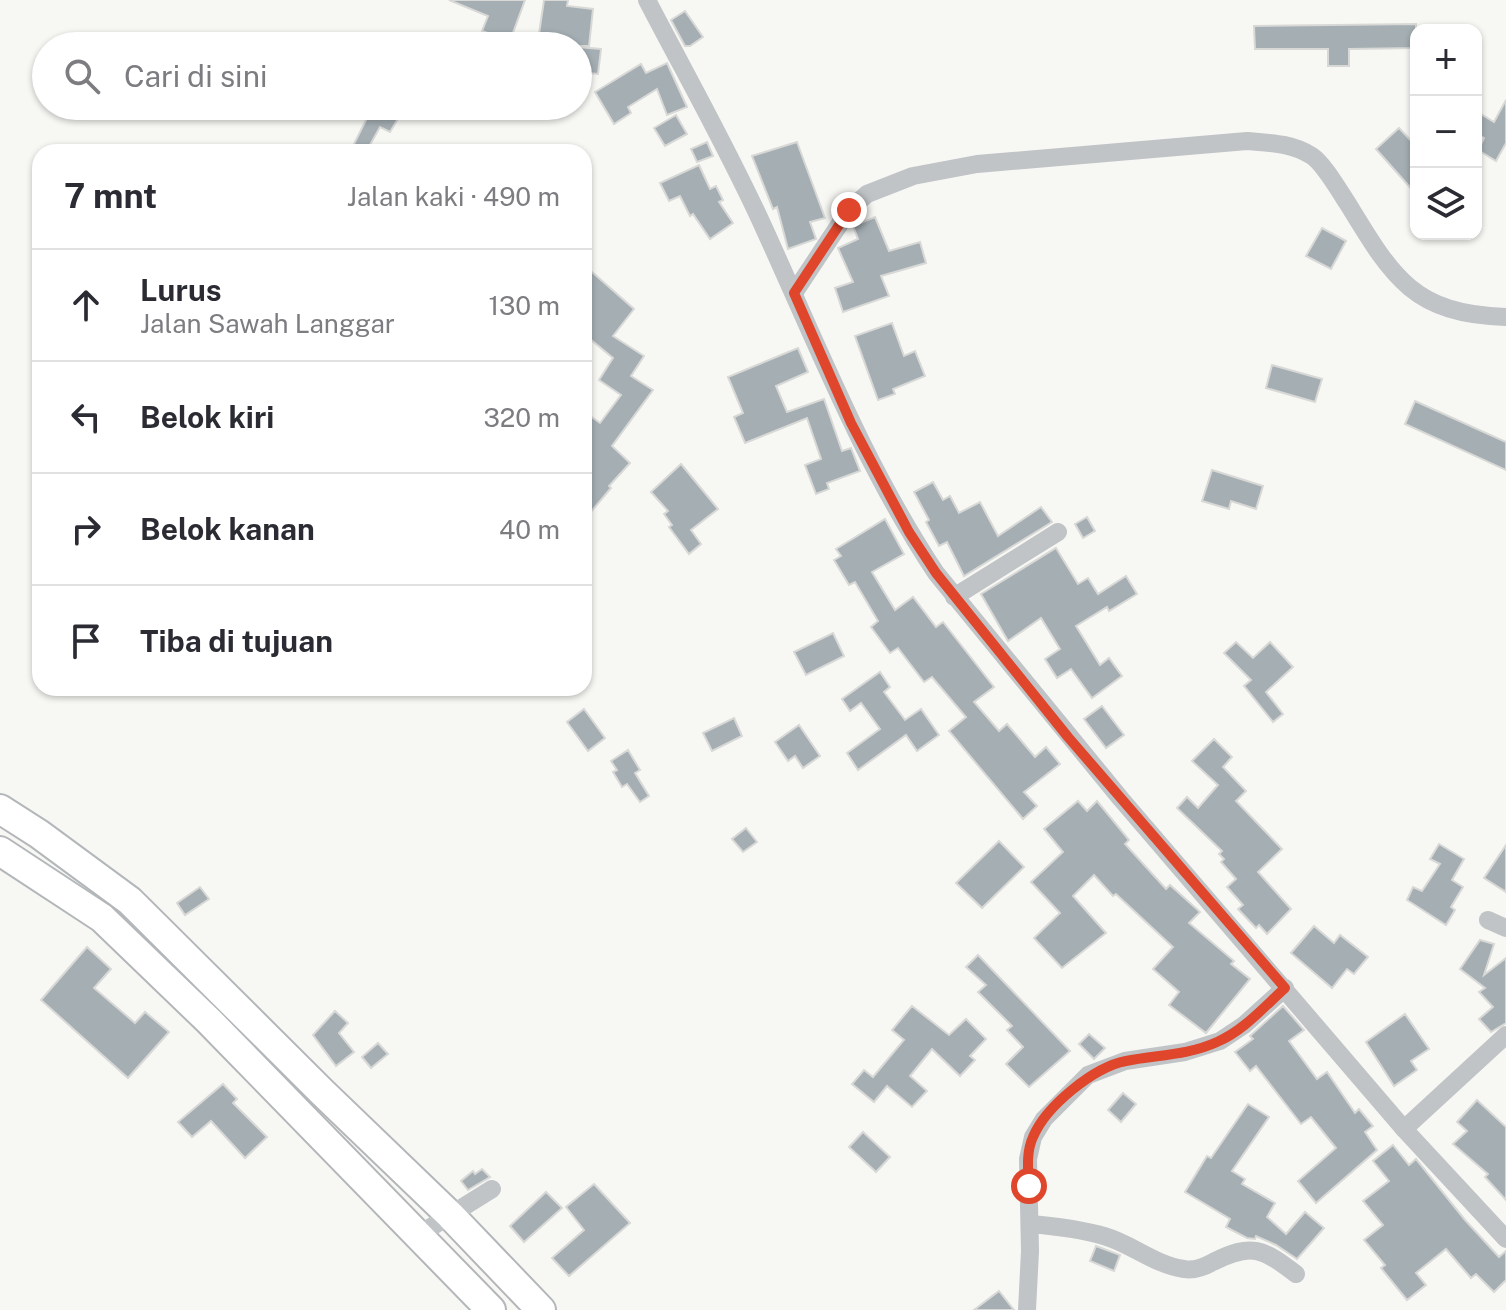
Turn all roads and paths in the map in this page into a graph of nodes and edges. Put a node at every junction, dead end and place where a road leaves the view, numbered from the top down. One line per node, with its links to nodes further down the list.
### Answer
1 (647, 0): 2 (street)
2 (794, 293): 3 (street); 5 (street)
3 (1506, 317)
4 (1058, 532): 5 (street)
5 (954, 597): 10 (street)
6 (0, 809): 14 (highway)
7 (0, 851): 16 (highway)
8 (1488, 920): 9 (street)
9 (1506, 928)
10 (1285, 988): 12 (street); 15 (street)
11 (1506, 1035): 12 (street)
12 (1404, 1129): 17 (street)
13 (492, 1189): 14 (street)
14 (450, 1215): 16 (street); 20 (highway)
15 (1030, 1224): 18 (street); 21 (street)
16 (420, 1234): 19 (highway)
17 (1506, 1239)
18 (1296, 1274)
19 (491, 1310)
20 (541, 1310)
21 (1027, 1310)

